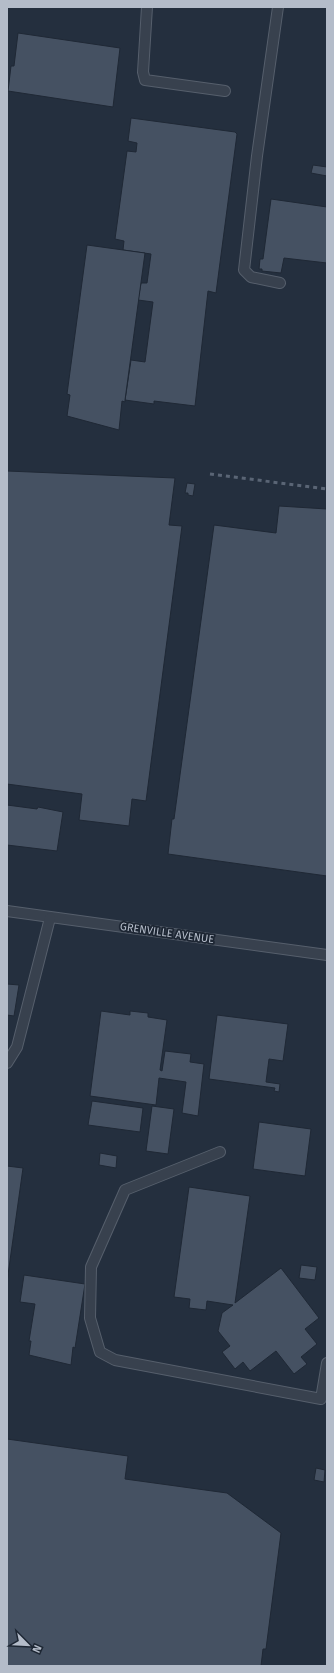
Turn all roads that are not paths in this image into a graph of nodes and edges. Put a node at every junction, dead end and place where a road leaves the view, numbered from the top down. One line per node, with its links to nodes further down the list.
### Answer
1 (147, 7): 3 (lane)
2 (278, 7): 4 (lane)
3 (225, 91)
4 (280, 283)
5 (7, 911): 6 (lane, GRENVILLE AVENUE)
6 (50, 918): 7 (lane, GRENVILLE AVENUE); 8 (lane)
7 (327, 955)
8 (7, 1063)
9 (220, 1152): 10 (lane)
10 (327, 1363)

